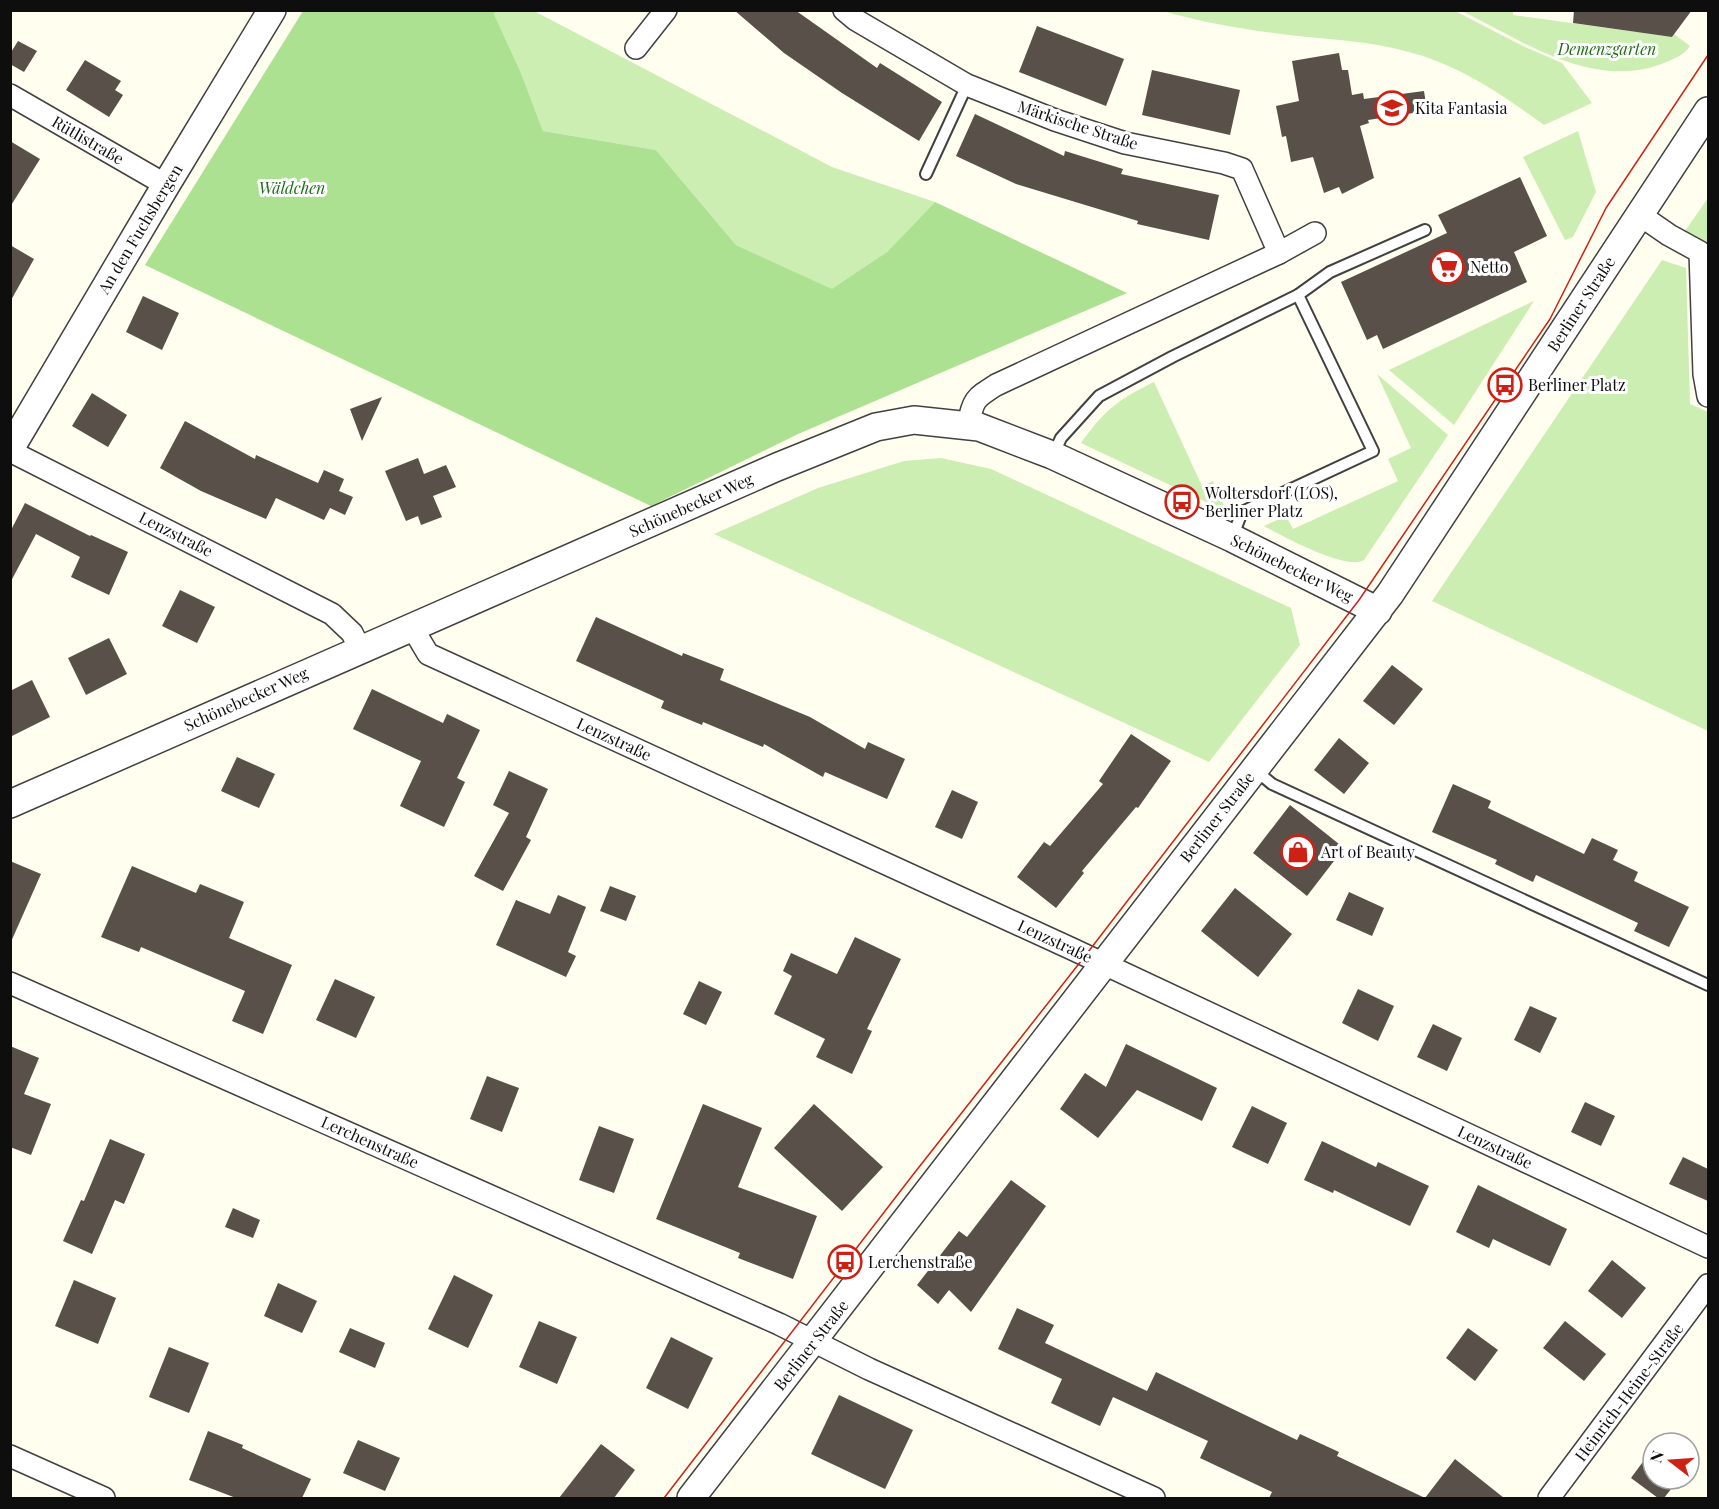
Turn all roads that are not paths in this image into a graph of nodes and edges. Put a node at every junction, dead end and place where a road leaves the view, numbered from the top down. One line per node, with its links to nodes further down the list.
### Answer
1 (272, 10): 9 (street, An den Fuchsbergen)
2 (666, 10): 4 (street)
3 (844, 10): 5 (street, Märkische Straße)
4 (636, 48)
5 (967, 85): 8 (lane); 13 (street, Märkische Straße)
6 (10, 95): 9 (street, Rütlistraße)
7 (1708, 111): 10 (street, Berliner Straße)
8 (926, 174)
9 (166, 185): 17 (street, An den Fuchsbergen)
10 (1640, 215): 15 (street); 20 (street, Berliner Straße)
11 (1425, 230): 14 (lane)
12 (1315, 233): 13 (street)
13 (1279, 253): 16 (street)
14 (1298, 295): 18 (lane); 19 (lane)
15 (1708, 396)
16 (968, 424): 18 (street, Schönebecker Weg); 21 (street, Schönebecker Weg)
17 (10, 450): 22 (street, Lenzstraße)
18 (1052, 455): 19 (street, Schönebecker Weg)
19 (1232, 538): 20 (street, Schönebecker Weg)
20 (1378, 611): 23 (street, Berliner Straße)
21 (412, 627): 22 (street, Schönebecker Weg); 25 (street, Lenzstraße)
22 (360, 649): 24 (street, Schönebecker Weg)
23 (1254, 769): 25 (street, Berliner Straße); 27 (lane)
24 (10, 804)
25 (1104, 964): 28 (street, Lenzstraße); 30 (street, Berliner Straße)
26 (10, 983): 30 (street, Lerchenstraße)
27 (1708, 985)
28 (1708, 1247)
29 (1708, 1285): 35 (street, Heinrich-Heine-Straße)
30 (814, 1340): 33 (street, Berliner Straße); 34 (street, Lerchenstraße)
31 (10, 1456): 32 (street)
32 (104, 1498)
33 (691, 1498)
34 (1154, 1498)
35 (1549, 1498)

